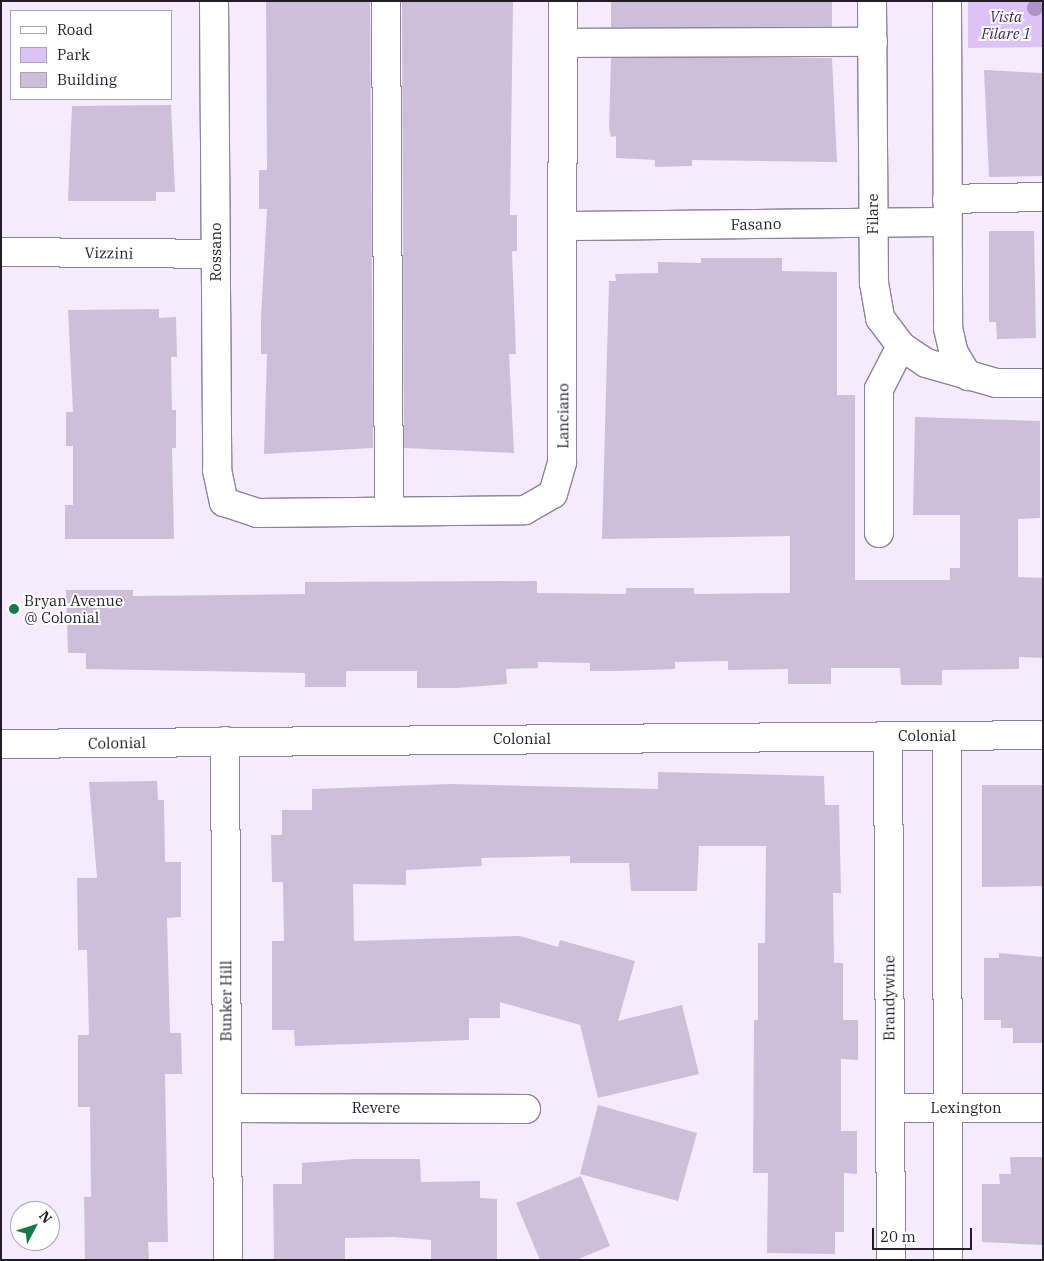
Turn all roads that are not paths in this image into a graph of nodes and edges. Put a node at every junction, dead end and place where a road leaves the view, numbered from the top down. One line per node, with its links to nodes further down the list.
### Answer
1 (214, 1): 13 (street, Rossano)
2 (386, 1): 18 (street)
3 (563, 1): 7 (street, Lanciano)
4 (872, 1): 6 (street, Filare)
5 (947, 1): 9 (street)
6 (873, 42): 7 (street); 10 (street, Filare)
7 (563, 43): 11 (street, Lanciano)
8 (1043, 198): 9 (street, Fasano)
9 (947, 211): 10 (street, Fasano); 15 (street)
10 (874, 223): 11 (street, Fasano); 14 (street, Filare)
11 (564, 226): 18 (street, Lanciano)
12 (1, 252): 13 (street, Vizzini)
13 (216, 254): 17 (street, Rossano)
14 (901, 346): 15 (street, Filare); 19 (street)
15 (968, 376): 16 (street, Filare)
16 (1043, 383)
17 (224, 502): 18 (street, Lanciano)
18 (389, 511)
19 (879, 533)
20 (1043, 735): 22 (street, Colonial)
21 (888, 736): 22 (street, Colonial); 23 (street, Colonial); 26 (street, Brandywine)
22 (947, 736): 27 (street)
23 (225, 741): 24 (street, Colonial); 25 (street, Bunker Hill)
24 (1, 744)
25 (227, 1108): 29 (street, Revere); 30 (street, Bunker Hill)
26 (890, 1108): 27 (street, Lexington); 31 (street, Brandywine)
27 (948, 1108): 28 (street, Lexington); 32 (street)
28 (1043, 1108)
29 (526, 1109)
30 (228, 1260)
31 (891, 1260)
32 (948, 1260)

